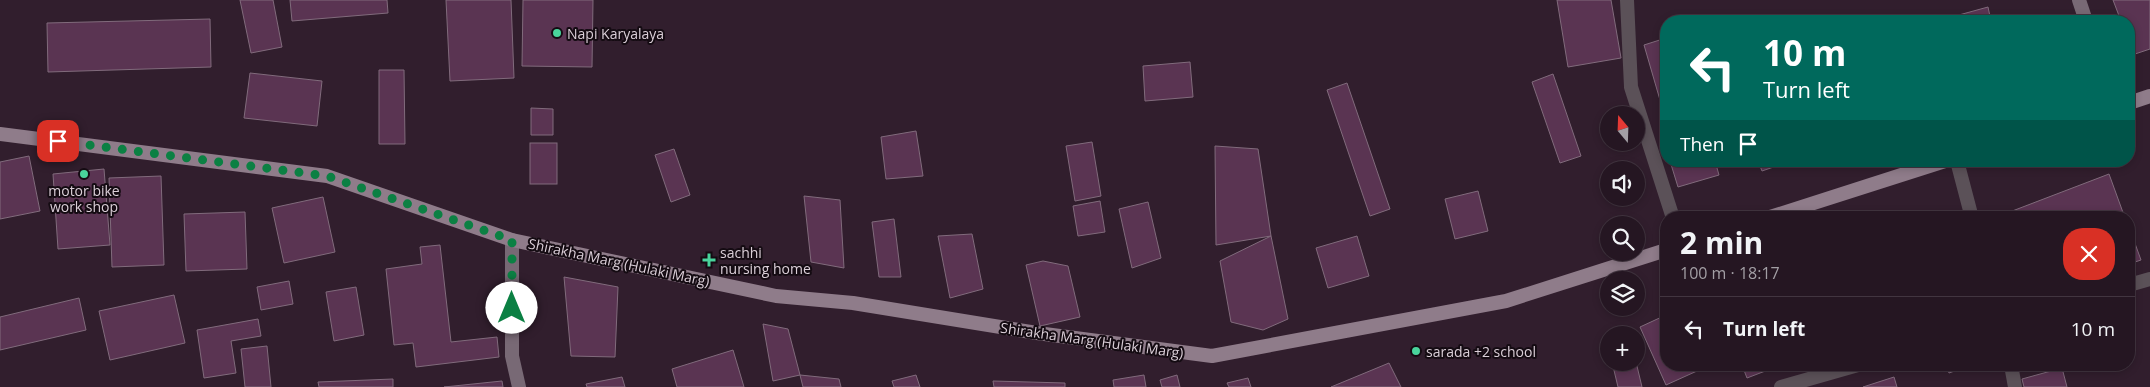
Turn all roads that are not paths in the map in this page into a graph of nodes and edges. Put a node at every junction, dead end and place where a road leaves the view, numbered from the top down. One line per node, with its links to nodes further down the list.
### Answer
1 (1627, 0): 9 (street)
2 (2079, 0): 3 (main road)
3 (2084, 15)
4 (2150, 96): 5 (main road)
5 (2135, 101)
6 (0, 134): 12 (main road, Shirakha Marg (Hulaki Marg))
7 (1926, 167): 10 (main road)
8 (1959, 167): 11 (street)
9 (1671, 211)
10 (1789, 211)
11 (1970, 211)
12 (512, 240): 13 (main road, Shirakha Marg (Hulaki Marg)); 18 (main road)
13 (1660, 252)
14 (2150, 279): 15 (street)
15 (2135, 283)
16 (1837, 371): 19 (street)
17 (2011, 371): 20 (street)
18 (519, 387)
19 (1781, 387)
20 (2015, 387)

